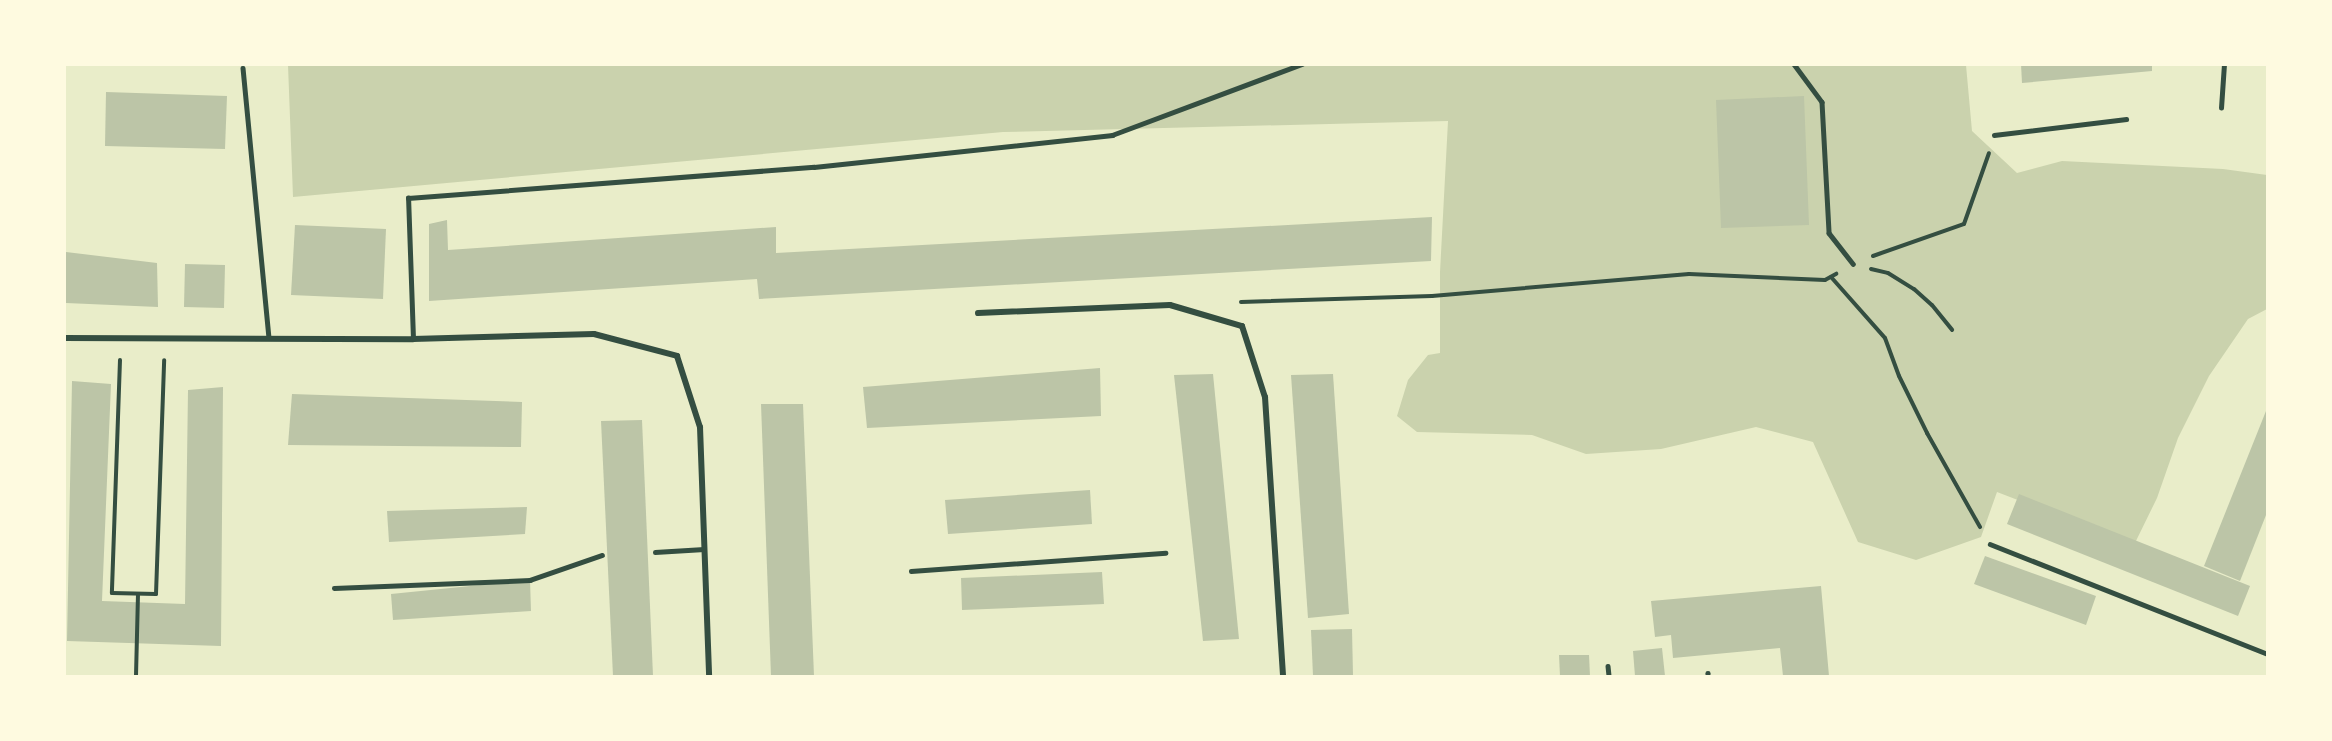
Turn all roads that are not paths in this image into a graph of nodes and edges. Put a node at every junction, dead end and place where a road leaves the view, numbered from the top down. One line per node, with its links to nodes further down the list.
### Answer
1 (1302, 64): 12 (lane)
2 (1794, 64): 8 (lane)
3 (2224, 64): 5 (lane)
4 (243, 68): 11 (lane)
5 (2221, 108)
6 (2126, 119): 7 (lane)
7 (1994, 135)
8 (1852, 264)
9 (978, 314): 23 (street)
10 (64, 338): 11 (street)
11 (269, 338): 12 (street)
12 (414, 339): 14 (street)
13 (1990, 544): 20 (lane)
14 (704, 549): 15 (lane); 22 (street)
15 (656, 552)
16 (1165, 553): 18 (lane)
17 (602, 555): 19 (lane)
18 (911, 571)
19 (334, 588)
20 (2268, 654)
21 (1608, 666): 24 (lane)
22 (709, 676)
23 (1283, 676)
24 (1609, 676)

